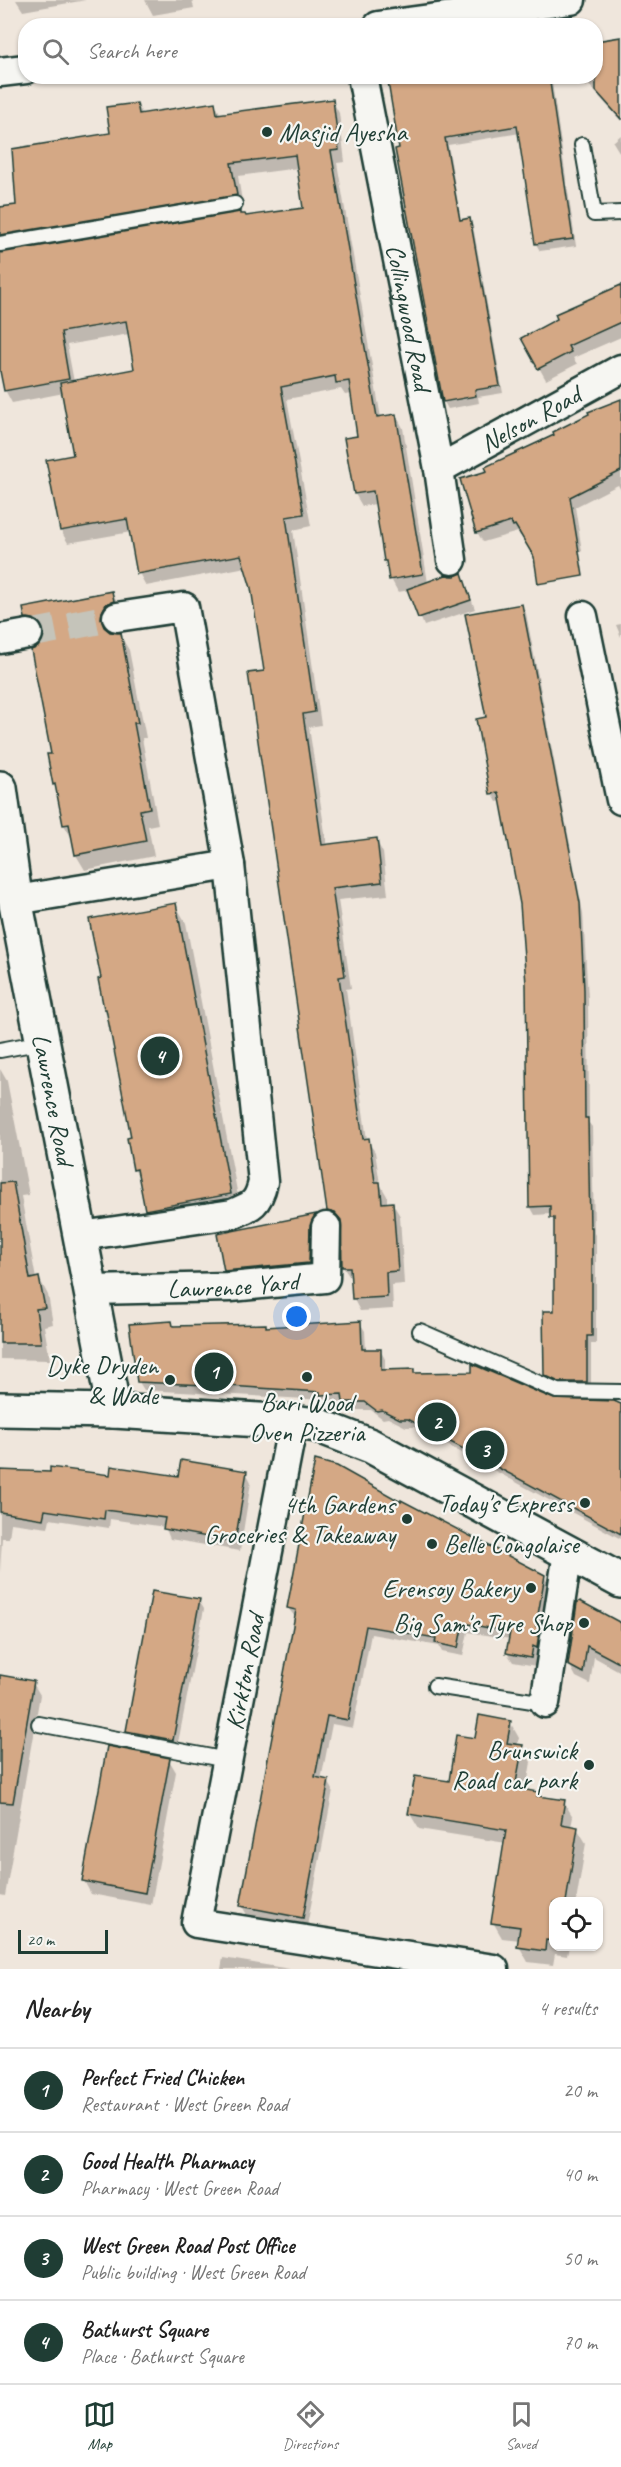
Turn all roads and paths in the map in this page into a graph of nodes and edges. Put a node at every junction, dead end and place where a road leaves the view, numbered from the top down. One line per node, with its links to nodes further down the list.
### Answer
1 (571, 0): 2 (street)
2 (437, 18)
3 (18, 70): 4 (street)
4 (0, 72)
5 (364, 84): 11 (street, Collingwood Road)
6 (582, 145): 8 (lane)
7 (235, 204): 9 (lane)
8 (621, 213)
9 (0, 244)
10 (621, 369): 11 (street, Nelson Road)
11 (439, 469): 12 (street, Collingwood Road)
12 (452, 560)
13 (583, 616): 17 (street)
14 (117, 617): 20 (street)
15 (28, 634): 16 (street)
16 (0, 639)
17 (610, 697): 19 (street)
18 (0, 788): 21 (main road, Lawrence Road)
19 (621, 800)
20 (230, 865): 21 (street); 25 (street)
21 (11, 903): 22 (main road, Lawrence Road)
22 (43, 1042): 23 (lane); 25 (main road, Lawrence Road)
23 (0, 1050)
24 (326, 1227): 26 (street, Lawrence Yard)
25 (81, 1236): 26 (main road, Lawrence Road)
26 (91, 1290): 30 (main road, Lawrence Road)
27 (420, 1331): 28 (lane)
28 (621, 1392)
29 (0, 1409): 30 (main road)
30 (114, 1411): 31 (main road)
31 (293, 1422): 32 (main road); 37 (street, Kirkton Road)
32 (568, 1552): 33 (main road); 35 (street)
33 (621, 1581)
34 (435, 1686): 35 (lane)
35 (544, 1703)
36 (39, 1724): 37 (lane)
37 (227, 1760): 38 (street, Kirkton Road)
38 (494, 1969)

